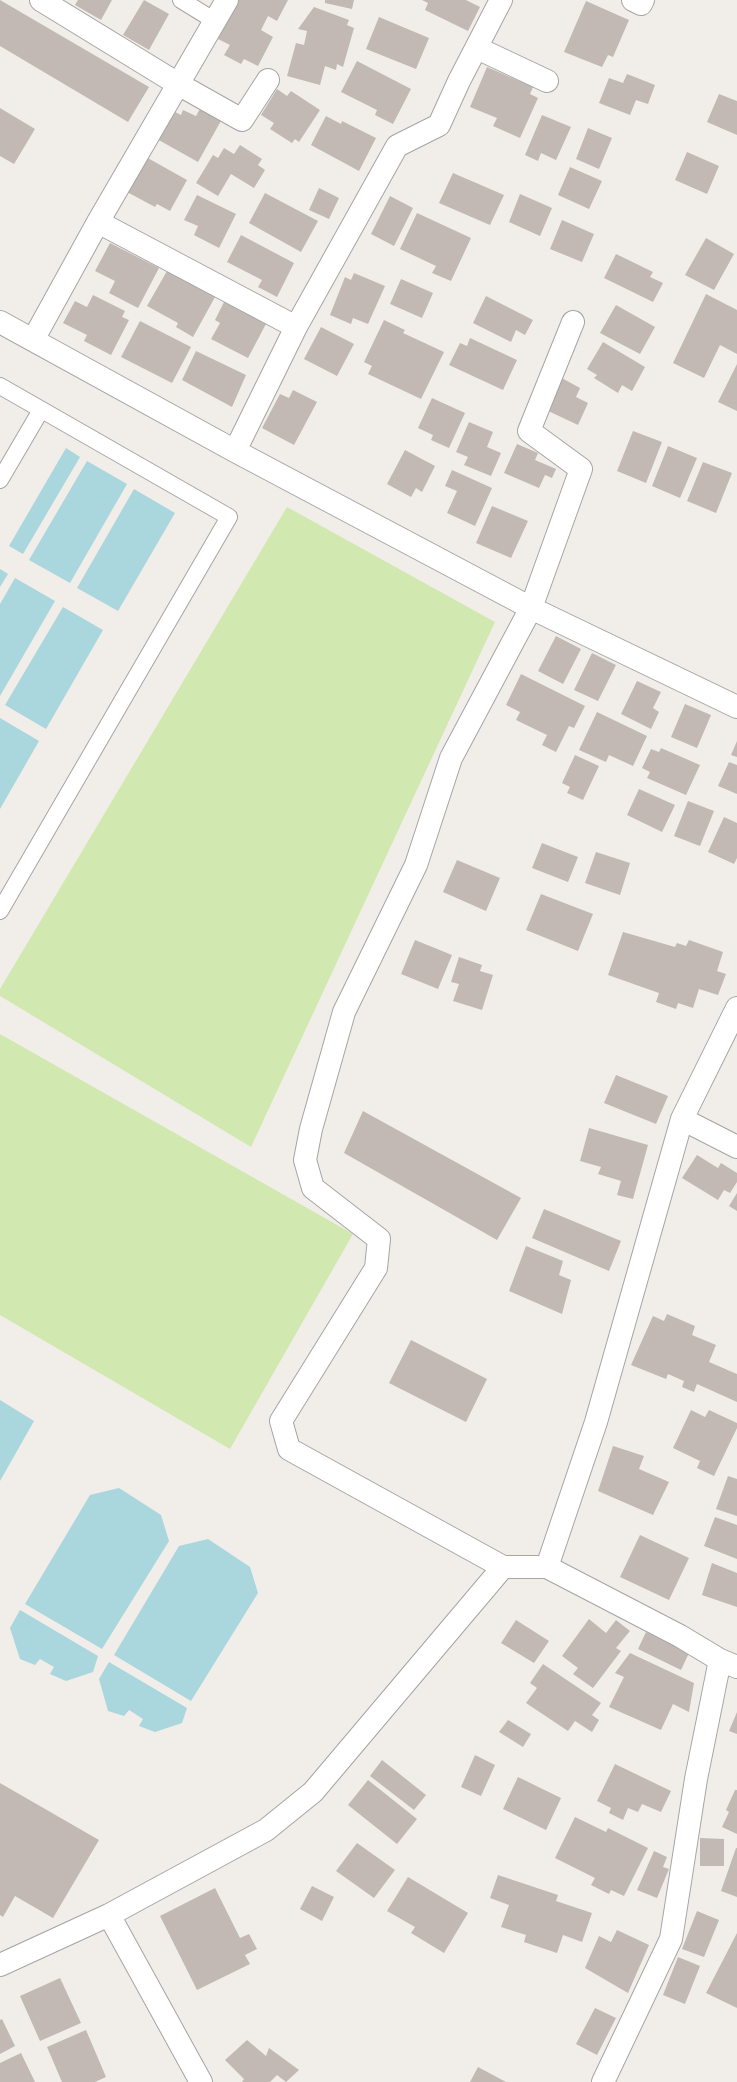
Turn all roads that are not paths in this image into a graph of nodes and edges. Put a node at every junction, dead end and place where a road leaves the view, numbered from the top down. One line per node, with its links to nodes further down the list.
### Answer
1 (40, 0): 11 (street)
2 (182, 0): 7 (lane)
3 (226, 0): 7 (street)
4 (501, 0): 8 (street)
5 (633, 0): 6 (street)
6 (643, 0)
7 (215, 21): 11 (street)
8 (477, 48): 10 (street); 15 (street)
9 (268, 80): 11 (street)
10 (546, 81)
11 (178, 84): 12 (street)
12 (98, 222): 15 (street); 16 (street)
13 (0, 322): 16 (street)
14 (573, 322): 21 (street)
15 (296, 327): 19 (street)
16 (33, 340): 19 (street)
17 (0, 386): 18 (lane)
18 (41, 410): 20 (lane); 23 (lane)
19 (235, 452): 21 (street)
20 (0, 480)
21 (531, 608): 22 (street); 27 (street)
22 (737, 706)
23 (0, 911)
24 (737, 1008): 25 (street)
25 (682, 1119): 26 (street); 28 (street)
26 (737, 1147)
27 (503, 1567): 28 (street); 30 (street)
28 (546, 1567): 29 (street)
29 (729, 1663): 33 (street)
30 (109, 1915): 31 (street); 32 (street)
31 (0, 1965)
32 (201, 2082)
33 (603, 2082)

